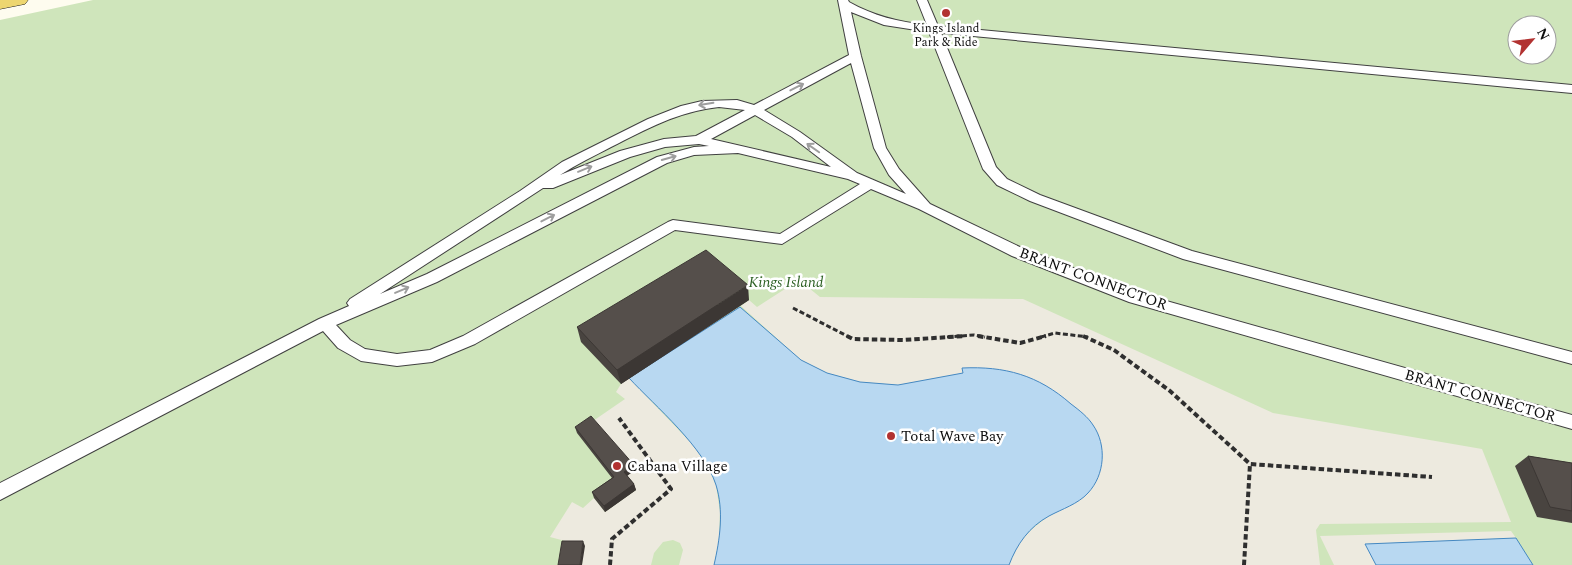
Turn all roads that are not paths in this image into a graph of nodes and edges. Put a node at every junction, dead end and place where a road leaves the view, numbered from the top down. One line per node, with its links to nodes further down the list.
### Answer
1 (18, 0): 4 (main road)
2 (922, 0): 5 (lane)
3 (844, 2): 5 (lane); 6 (lane, BRANT CONNECTOR)
4 (0, 3)
5 (934, 30): 7 (lane); 16 (lane)
6 (855, 56): 8 (lane, one-way to 6); 14 (lane, BRANT CONNECTOR)
7 (1572, 89)
8 (754, 109): 9 (lane); 11 (lane, one-way to 8); 13 (lane, one-way to 13)
9 (699, 140): 10 (lane); 13 (lane, one-way to 9)
10 (740, 149): 11 (lane); 15 (lane, one-way to 10)
11 (852, 176): 12 (lane)
12 (870, 184): 14 (lane); 15 (lane)
13 (524, 195): 15 (lane)
14 (925, 207): 17 (lane, BRANT CONNECTOR)
15 (325, 323): 18 (lane)
16 (1572, 358)
17 (1572, 422)
18 (0, 492)

